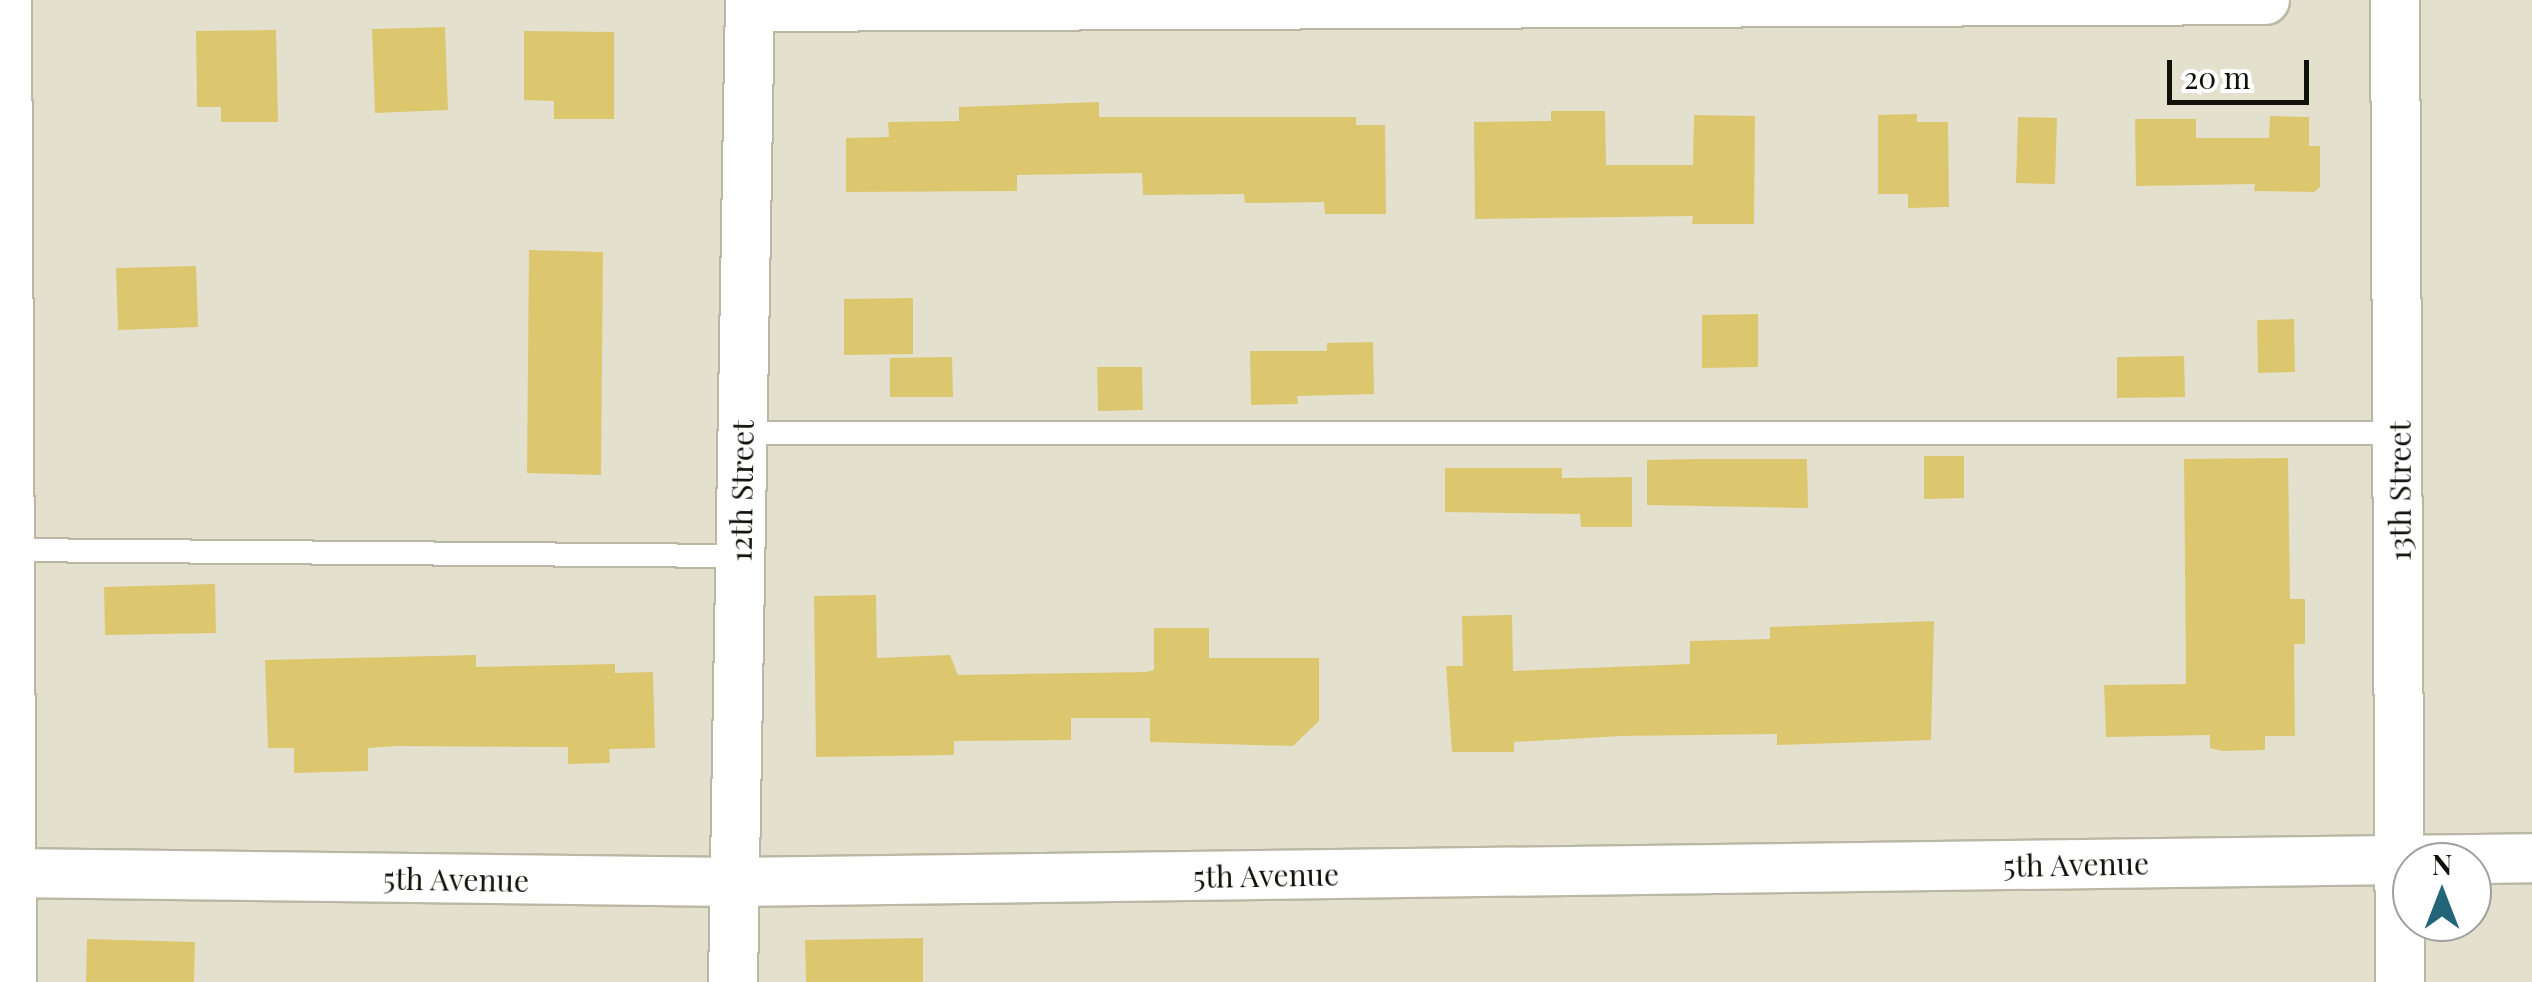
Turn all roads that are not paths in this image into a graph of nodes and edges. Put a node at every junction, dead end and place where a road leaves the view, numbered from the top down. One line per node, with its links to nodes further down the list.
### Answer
1 (4, 0): 7 (main road)
2 (2265, 0): 4 (street)
3 (2395, 0): 6 (street, 13th Street)
4 (751, 3): 5 (street, 12th Street)
5 (742, 433): 6 (lane); 8 (street, 12th Street)
6 (2399, 433): 9 (street, 13th Street)
7 (6, 550): 8 (lane); 13 (main road)
8 (740, 556): 14 (street, 12th Street)
9 (2400, 842)
10 (2532, 858): 11 (street, 5th Avenue)
11 (2492, 859)
12 (2392, 860): 14 (street, 5th Avenue)
13 (5, 873): 14 (street, 5th Avenue); 16 (main road)
14 (733, 882): 17 (street, 12th Street)
15 (2400, 942): 18 (street, 13th Street)
16 (8, 982)
17 (733, 982)
18 (2400, 982)

